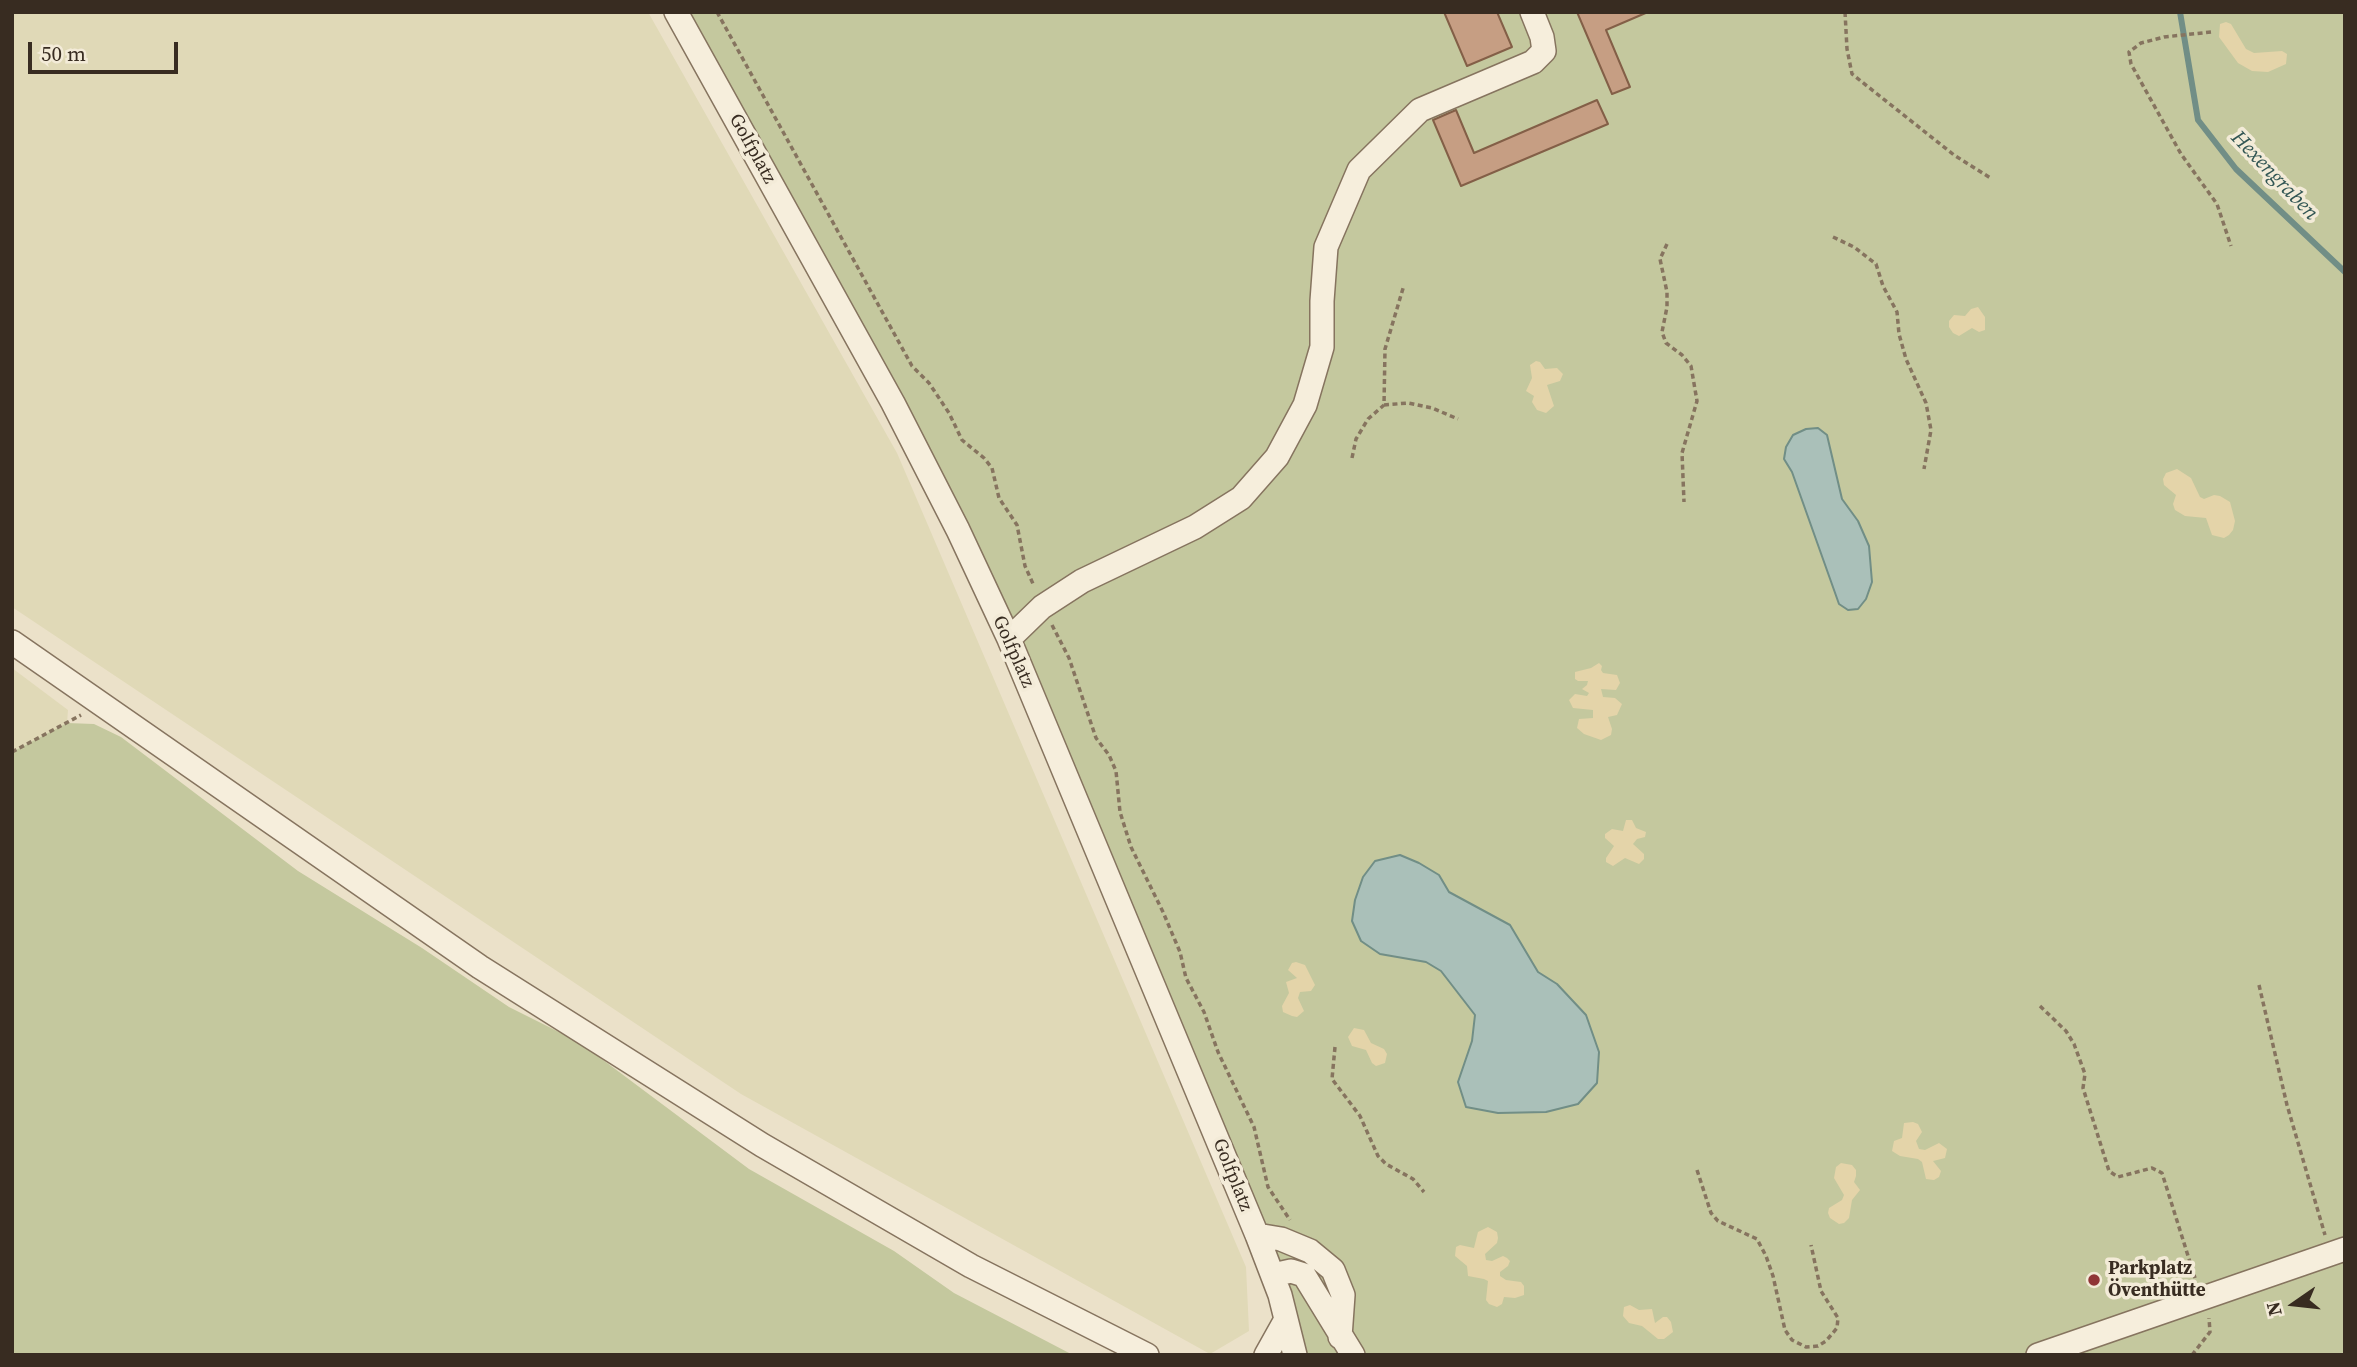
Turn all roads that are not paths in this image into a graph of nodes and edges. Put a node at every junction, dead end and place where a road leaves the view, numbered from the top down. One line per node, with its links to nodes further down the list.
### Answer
1 (676, 12): 3 (street, Golfplatz)
2 (1532, 12): 3 (street)
3 (1009, 639): 5 (street, Golfplatz)
4 (12, 642): 11 (street)
5 (1257, 1235): 7 (street, Golfplatz); 9 (street)
6 (2337, 1252): 13 (street)
7 (1273, 1275): 8 (street, Golfplatz); 9 (street)
8 (1285, 1321): 10 (street, Golfplatz); 12 (street)
9 (1346, 1346)
10 (1294, 1353)
11 (1147, 1355)
12 (1266, 1355)
13 (2038, 1355)

